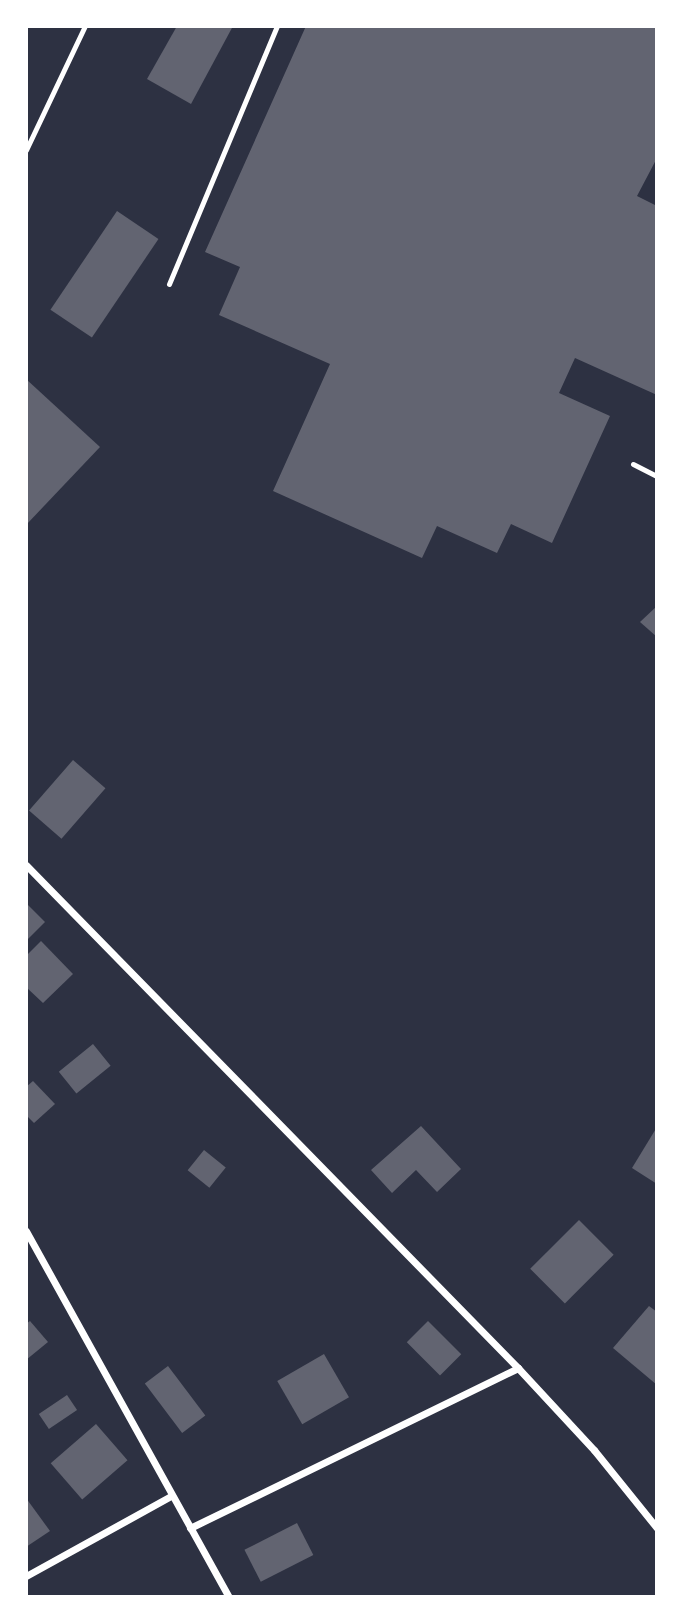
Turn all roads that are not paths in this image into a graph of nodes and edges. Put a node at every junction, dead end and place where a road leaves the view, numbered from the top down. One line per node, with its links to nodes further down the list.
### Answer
1 (85, 26): 3 (lane)
2 (277, 26): 4 (lane)
3 (26, 150)
4 (169, 284)
5 (633, 464): 6 (lane)
6 (657, 476)
7 (26, 865): 9 (street)
8 (26, 1231): 10 (street)
9 (518, 1368): 11 (street); 12 (street)
10 (172, 1496): 11 (street); 13 (street)
11 (190, 1528): 14 (street)
12 (657, 1528)
13 (26, 1576)
14 (229, 1597)

